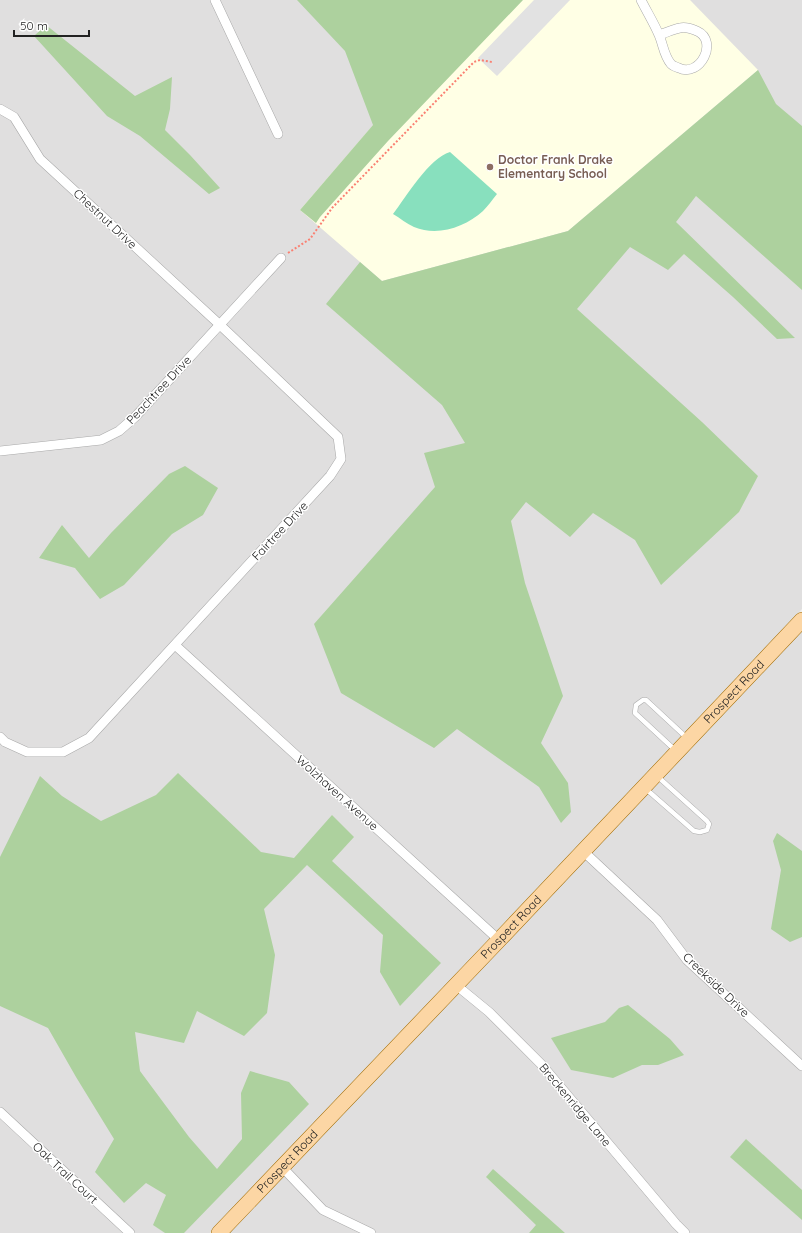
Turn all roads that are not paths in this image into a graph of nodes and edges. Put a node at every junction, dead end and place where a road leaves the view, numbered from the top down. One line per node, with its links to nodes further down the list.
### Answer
1 (215, 0): 5 (street)
2 (641, 0): 3 (street)
3 (659, 35): 3 (street)
4 (0, 109): 7 (street, Chestnut Drive)
5 (278, 134)
6 (281, 258): 7 (street, Peachtree Drive)
7 (219, 324): 8 (street, Peachtree Drive); 10 (street, Fairtree Drive)
8 (0, 451)
9 (802, 620): 12 (main road, Prospect Road)
10 (175, 645): 11 (street, Fairtree Drive); 17 (street, Wolzhaven Avenue)
11 (0, 737)
12 (688, 739): 13 (main road, Prospect Road); 13 (lane)
13 (676, 752): 14 (main road, Prospect Road)
14 (655, 775): 15 (main road, Prospect Road); 15 (lane)
15 (643, 787): 16 (main road, Prospect Road)
16 (582, 851): 17 (main road, Prospect Road); 19 (street, Creekside Drive)
17 (499, 940): 18 (main road, Prospect Road)
18 (456, 985): 21 (main road, Prospect Road); 25 (street, Breckenridge Lane)
19 (802, 1066)
20 (0, 1112): 22 (street, Oak Trail Court)
21 (282, 1167): 23 (main road, Prospect Road); 24 (street)
22 (130, 1233)
23 (219, 1233)
24 (371, 1233)
25 (685, 1233)

